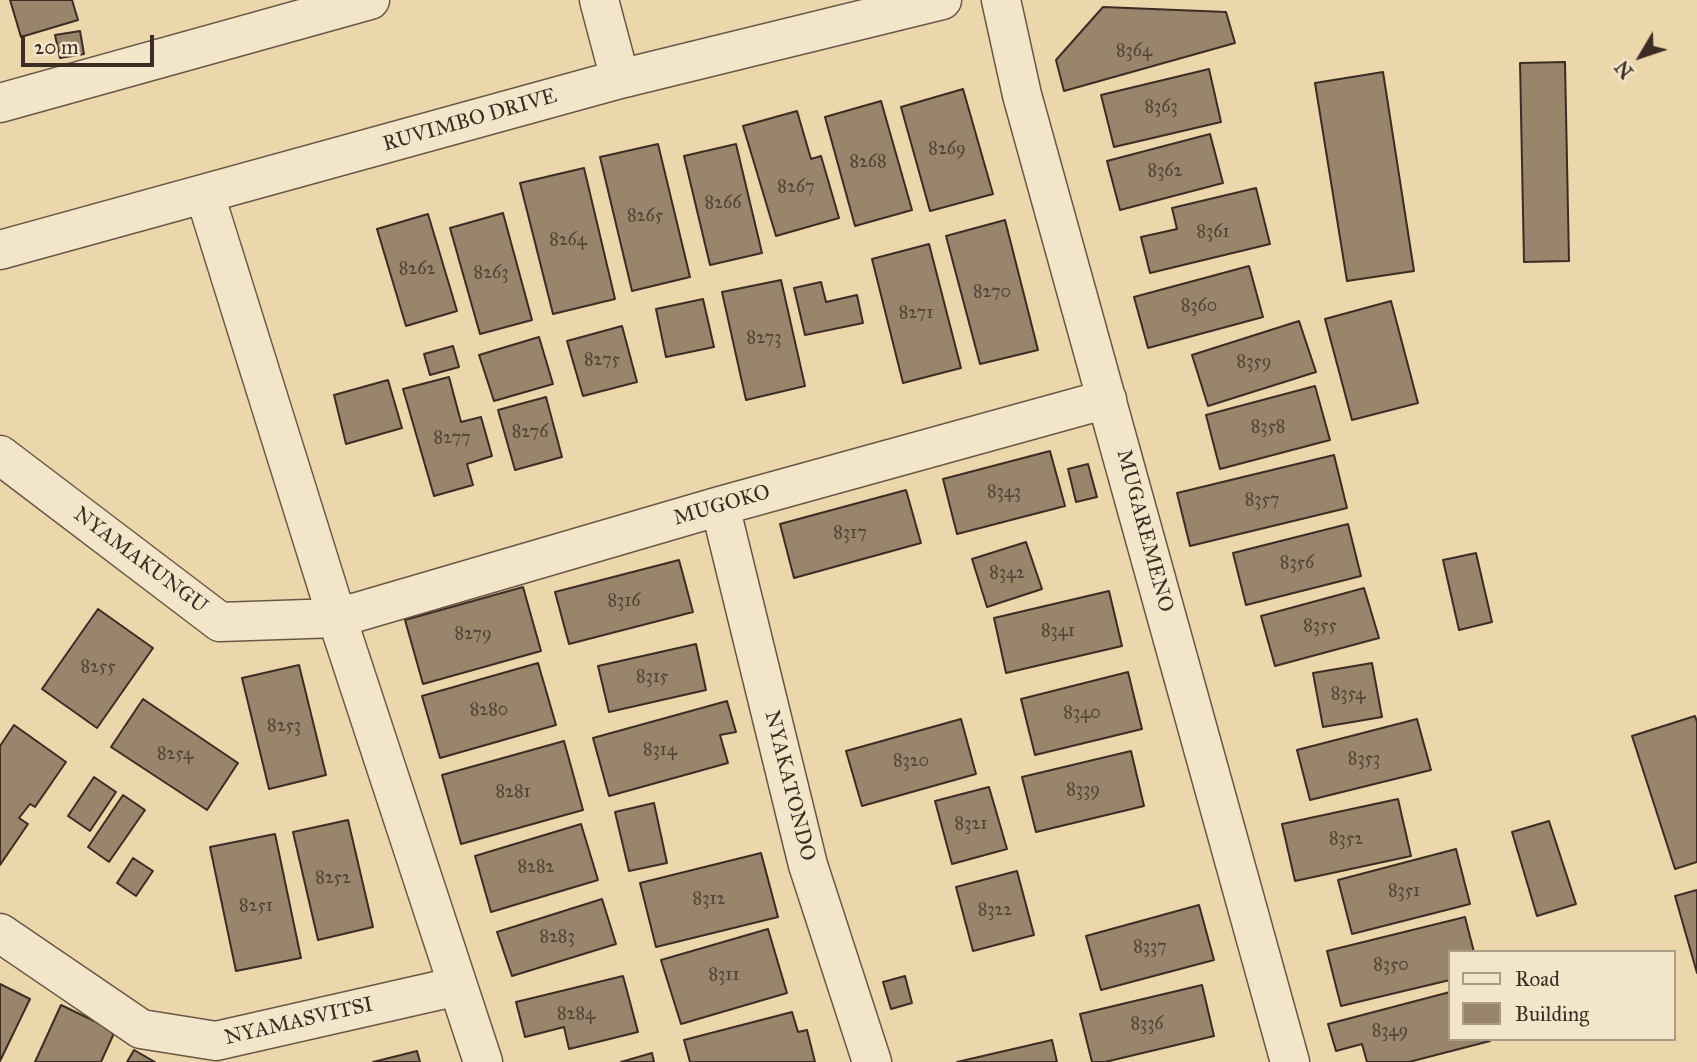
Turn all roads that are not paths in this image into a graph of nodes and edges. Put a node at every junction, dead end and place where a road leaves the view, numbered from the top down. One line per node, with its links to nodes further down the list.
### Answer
1 (370, 0): 6 (street)
2 (600, 0): 5 (street)
3 (942, 0): 5 (street, RUVIMBO DRIVE)
4 (1001, 0): 9 (street, MUGAREMENO)
5 (620, 79): 7 (street, RUVIMBO DRIVE)
6 (0, 103)
7 (205, 195): 8 (street, RUVIMBO DRIVE); 12 (street)
8 (0, 250)
9 (1107, 399): 11 (street, MUGOKO); 17 (street, MUGAREMENO)
10 (0, 455): 12 (street, NYAMAKUNGU)
11 (720, 506): 12 (street, MUGOKO); 16 (street, NYAKATONDO)
12 (337, 618): 14 (street)
13 (0, 933): 14 (street, NYAMASVITSI)
14 (458, 986): 15 (street)
15 (482, 1062)
16 (873, 1062)
17 (1290, 1062)

